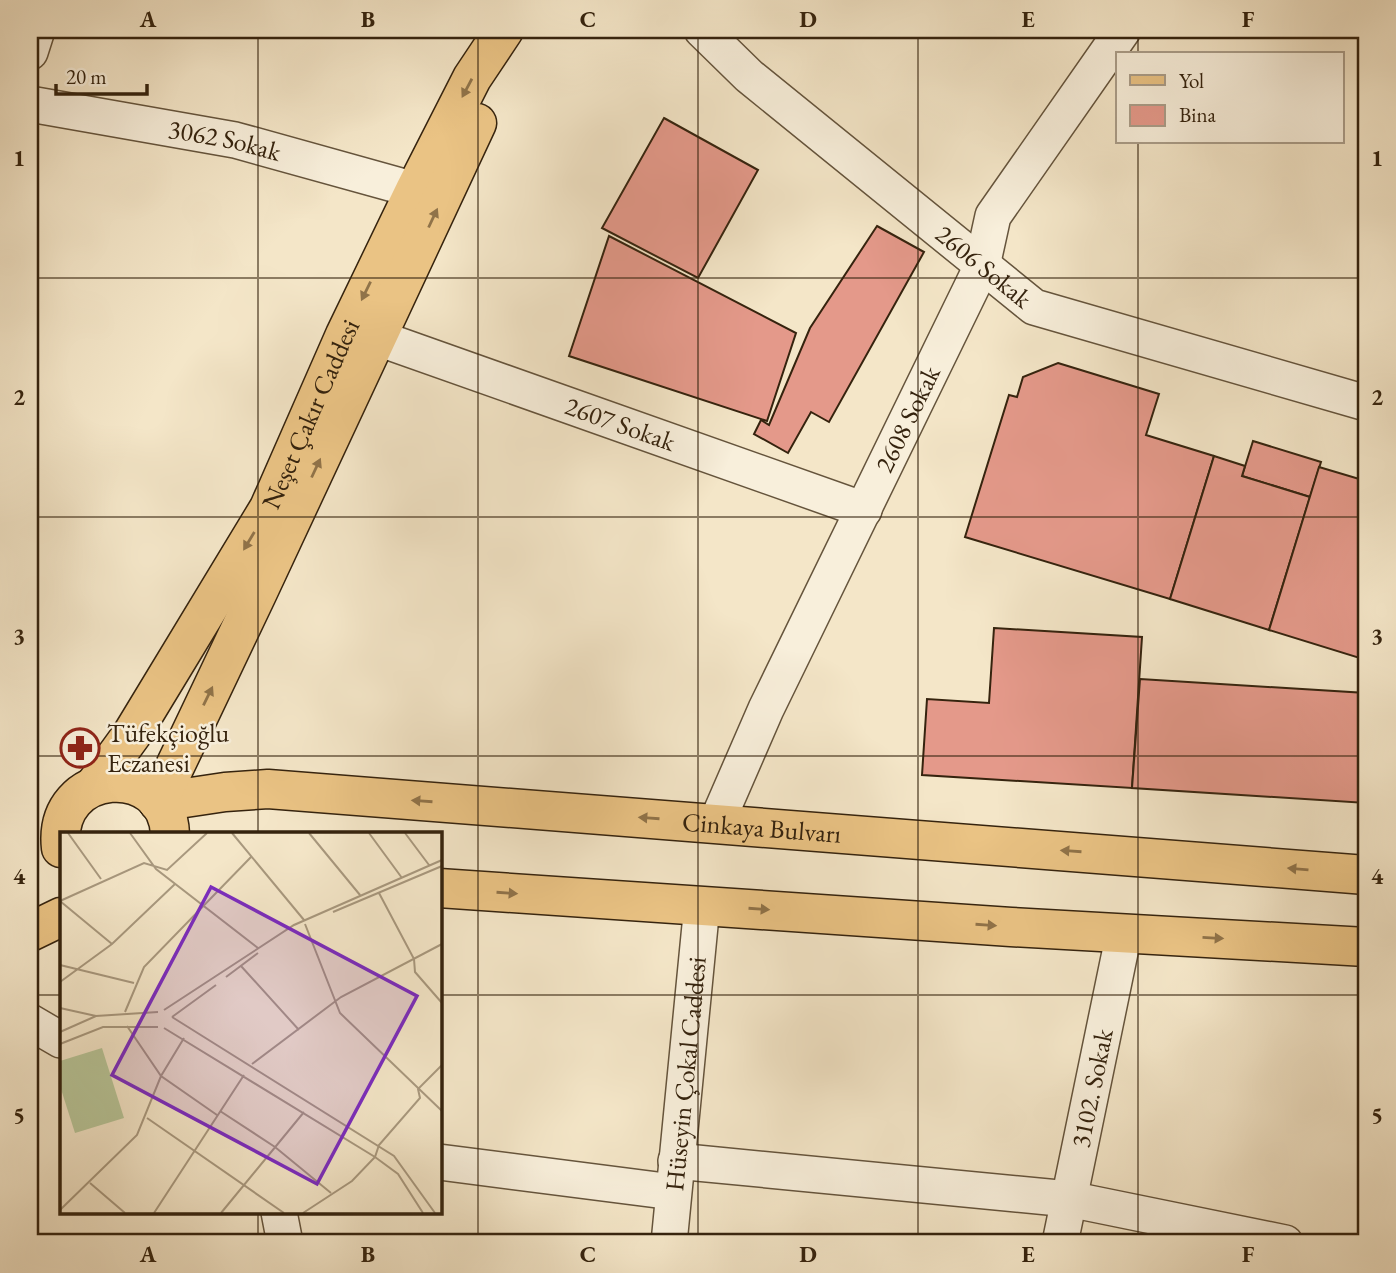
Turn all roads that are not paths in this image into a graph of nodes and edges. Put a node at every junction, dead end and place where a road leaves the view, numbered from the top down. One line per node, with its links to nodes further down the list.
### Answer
1 (37, 30): 6 (street)
2 (504, 30): 8 (main road, Neşet Çakır Caddesi, one-way to 8)
3 (530, 30): 10 (main road, Neşet Çakır Caddesi, one-way to 3)
4 (702, 30): 9 (street, 2606 Sokak)
5 (1123, 30): 9 (street, 2608 Sokak)
6 (30, 52)
7 (30, 104): 8 (street, 3062 Sokak)
8 (415, 190): 13 (main road, Neşet Çakır Caddesi, one-way to 13)
9 (982, 266): 11 (street, 2606 Sokak); 12 (street, 2608 Sokak)
10 (378, 338): 12 (street, 2607 Sokak); 14 (main road, Neşet Çakır Caddesi, one-way to 10)
11 (1366, 403)
12 (864, 510): 15 (street, 2608 Sokak)
13 (81, 797): 14 (main road); 16 (main road); 17 (main road)
14 (164, 818): 15 (main road, Cinkaya Bulvarı, one-way to 14)
15 (716, 824): 18 (main road, Cinkaya Bulvarı, one-way to 15)
16 (30, 828)
17 (61, 832)
18 (1366, 875)
19 (441, 888): 20 (main road, one-way to 20)
20 (702, 905): 23 (main road, one-way to 23); 28 (street, Hüseyin Çokal Caddesi)
21 (60, 917): 22 (main road)
22 (30, 932)
23 (1124, 933): 24 (main road, one-way to 24); 29 (street, 3102. Sokak)
24 (1366, 947)
25 (30, 1022): 26 (street)
26 (60, 1040)
27 (441, 1162): 28 (street)
28 (675, 1177): 29 (street); 32 (street, Hüseyin Çokal Caddesi)
29 (1069, 1199): 33 (street, 3102. Sokak); 34 (street)
30 (279, 1214): 31 (street)
31 (285, 1243)
32 (669, 1243)
33 (1060, 1243)
34 (1285, 1243)

